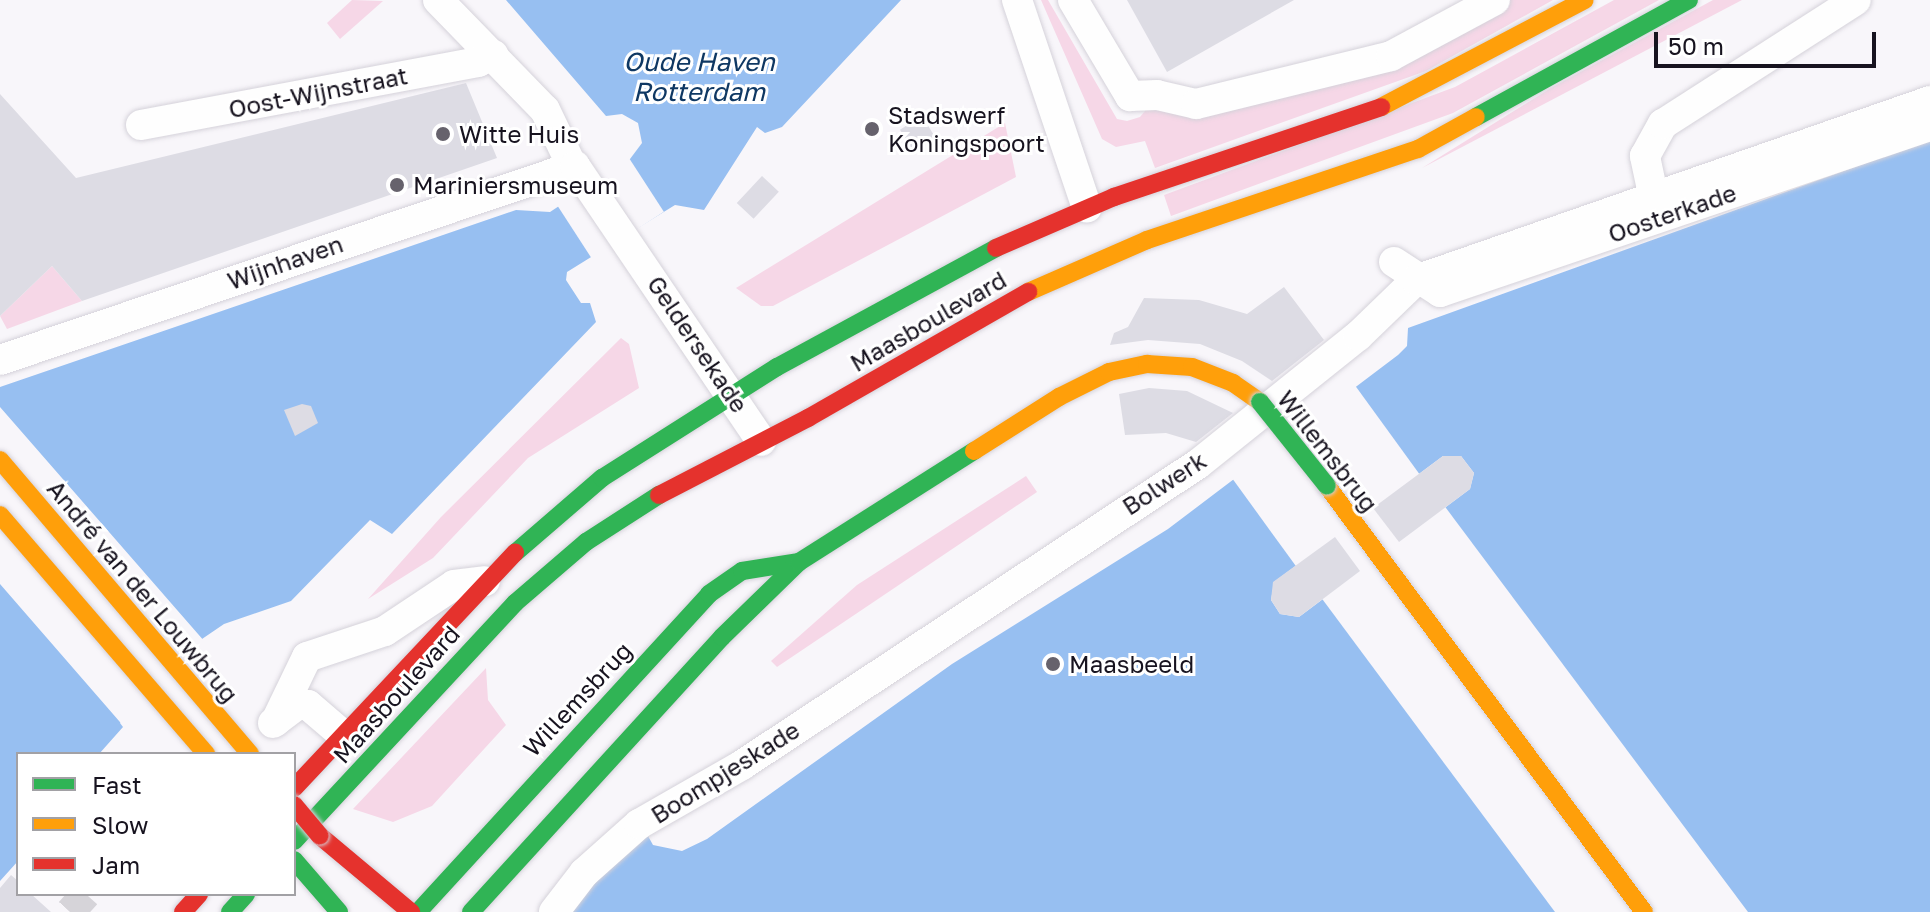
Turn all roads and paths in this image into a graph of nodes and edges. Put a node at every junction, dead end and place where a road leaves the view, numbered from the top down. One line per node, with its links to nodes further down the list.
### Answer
1 (438, 0): 8 (street)
2 (1017, 0): 14 (street)
3 (1073, 0): 4 (street)
4 (1495, 0)
5 (1585, 0): 14 (main road, Maasboulevard)
6 (1689, 0): 15 (main road, Maasboulevard)
7 (1856, 0): 13 (street, Oosterkade)
8 (493, 55): 10 (street, Oost-Wijnstraat); 12 (street)
9 (1930, 101): 13 (street, Oosterkade)
10 (141, 125)
11 (1930, 126): 16 (street, Oosterkade)
12 (581, 174): 17 (street, Wijnhaven); 18 (street, Geldersekade)
13 (1653, 194): 16 (street, Oosterkade)
14 (1087, 208): 15 (main road); 18 (main road, Maasboulevard)
15 (1135, 245): 19 (main road, Maasboulevard)
16 (1403, 278): 24 (street, Bolwerk)
17 (0, 360)
18 (734, 396): 19 (street, Geldersekade); 23 (main road, Maasboulevard)
19 (761, 441): 32 (main road, Maasboulevard)
20 (0, 460): 29 (main road, André van der Louwbrug, bridge)
21 (0, 515): 27 (main road)
22 (799, 562): 40 (main road, Willemsbrug); 41 (main road, Willemsbrug); 43 (main road, Willemsbrug, bridge)
23 (485, 581): 25 (street); 26 (main road, Maasboulevard)
24 (912, 650): 42 (street, Boompjeskade)
25 (276, 721): 26 (street); 28 (street)
26 (343, 735): 30 (main road, Maasboulevard)
27 (204, 752)
28 (232, 752)
29 (248, 752)
30 (296, 786)
31 (296, 807): 39 (main road, bridge)
32 (296, 839)
33 (296, 862): 38 (main road)
34 (197, 896): 36 (main road)
35 (244, 896): 37 (main road)
36 (183, 912)
37 (230, 912)
38 (339, 912)
39 (411, 912)
40 (418, 912)
41 (471, 912)
42 (554, 912)
43 (1644, 912)

